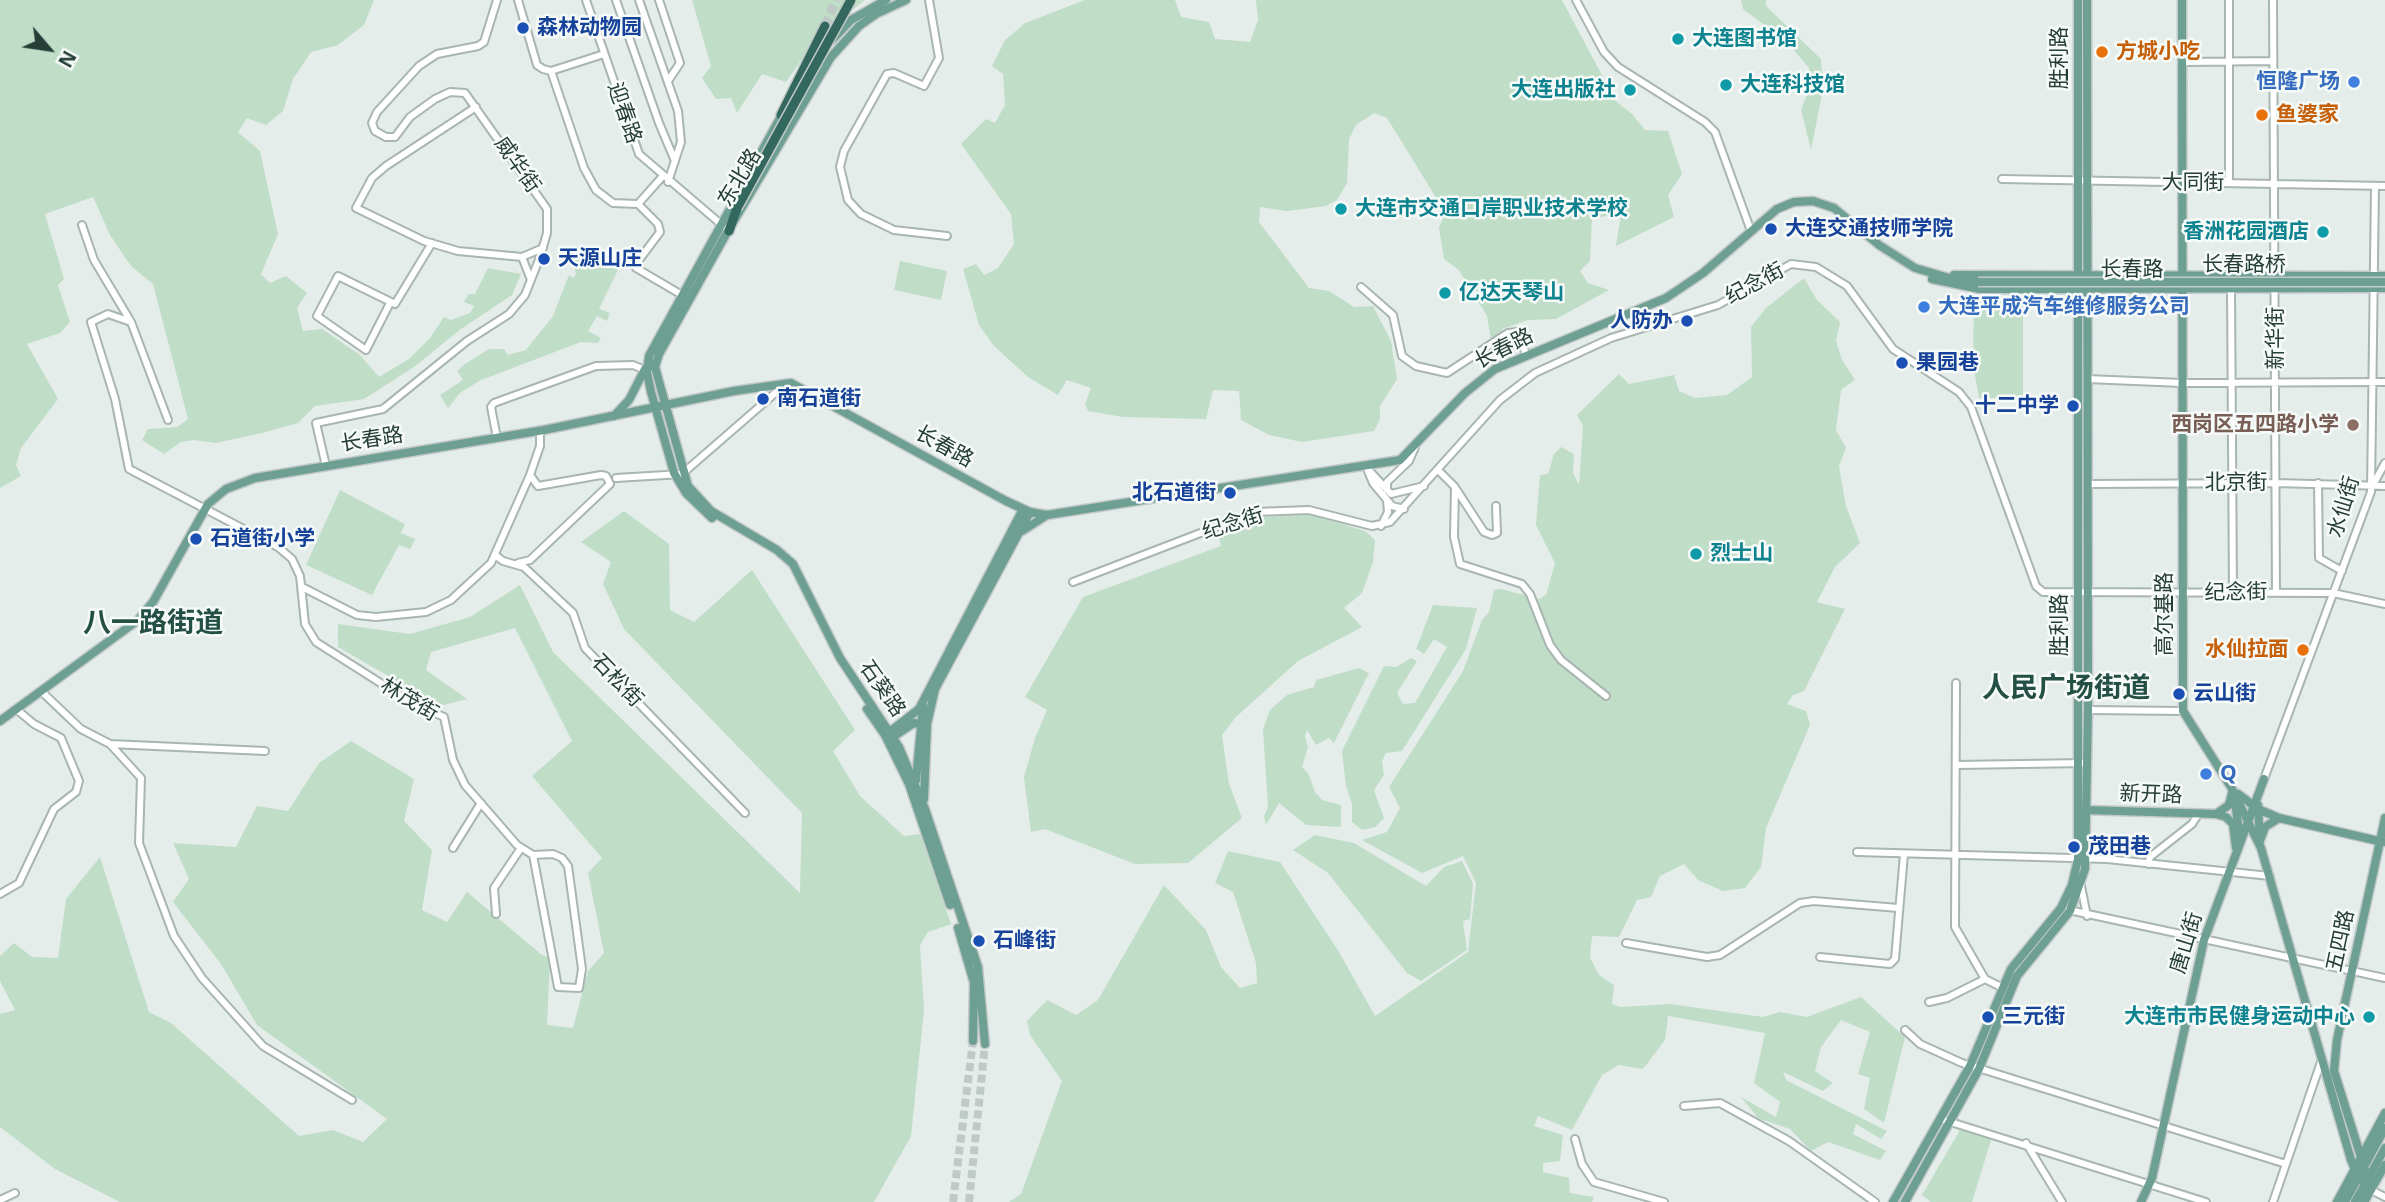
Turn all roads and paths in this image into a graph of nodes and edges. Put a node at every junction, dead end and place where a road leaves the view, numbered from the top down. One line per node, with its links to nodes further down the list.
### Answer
1 (497, 0): 24 (street, 威华街)
2 (517, 0): 22 (street)
3 (586, 0): 18 (street, 迎春路)
4 (616, 0): 26 (street)
5 (639, 0): 23 (street)
6 (659, 0): 23 (street)
7 (852, 0): 37 (highway, bridge)
8 (886, 0): 25 (main road, 东北路)
9 (906, 0): 37 (main road, 东北路)
10 (929, 0): 39 (street)
11 (1576, 0): 38 (street)
12 (2078, 0): 29 (main road, 胜利路)
13 (2087, 0): 29 (main road, 胜利路)
14 (2182, 0): 21 (main road, 高尔基路)
15 (2229, 0): 19 (street)
16 (2273, 0): 20 (street, 新华街)
17 (825, 26): 25 (highway)
18 (604, 54): 22 (street); 27 (street, 迎春路)
19 (2229, 61): 20 (street); 21 (street); 30 (street)
20 (2273, 61): 32 (street, 新华街)
21 (2182, 62): 31 (main road, 高尔基路)
22 (551, 71): 35 (street)
23 (668, 81): 26 (street)
24 (476, 107): 40 (street); 41 (street, 威华街)
25 (781, 116): 37 (main road, 东北路)
26 (675, 161): 27 (street)
27 (665, 179): 35 (street); 37 (street, 迎春路)
28 (2002, 179): 29 (street, 大同街)
29 (2083, 182): 31 (street, 大同街); 44 (main road, 胜利路)
30 (2229, 183): 31 (street, 大同街); 32 (street, 大同街)
31 (2182, 184): 47 (main road, 高尔基路)
32 (2274, 184): 33 (street, 大同街); 48 (street, 新华街)
33 (2375, 186): 34 (street, 大同街); 45 (street, 水仙街)
34 (2385, 186)
35 (638, 205): 59 (street)
36 (82, 225): 61 (street)
37 (725, 228): 59 (main road, 东北路); 72 (main road, 东北路)
38 (1751, 231): 42 (main road, 长春路); 62 (main road, 长春路)
39 (947, 236)
40 (432, 243): 43 (street); 60 (street)
41 (543, 248): 43 (street); 49 (street, 威华街)
42 (1889, 252): 44 (main road, 长春路); 50 (main road, 长春路); 53 (main road, 长春路)
43 (522, 257): 49 (street)
44 (2083, 276): 47 (main road, 长春路); 53 (main road, 胜利路)
45 (2374, 276): 46 (main road, 长春路); 48 (main road, 长春路); 57 (street, 水仙街)
46 (2385, 276)
47 (2182, 277): 48 (main road, 长春路); 54 (main road, 高尔基路)
48 (2275, 277): 56 (street, 新华街)
49 (531, 280): 79 (street, 威华街)
50 (1978, 282): 51 (main road, 长春路桥, bridge)
51 (2385, 282)
52 (1361, 287): 62 (street)
53 (2083, 288): 54 (main road, 长春路); 65 (main road, 胜利路); 110 (main road, 胜利路)
54 (2182, 288): 55 (main road, 长春路); 70 (main road, 高尔基路)
55 (2231, 288): 56 (main road, 长春路); 66 (street)
56 (2275, 288): 57 (main road, 长春路); 67 (street, 新华街)
57 (2374, 288): 58 (main road, 长春路); 68 (street, 水仙街)
58 (2385, 288)
59 (682, 295): 63 (main road, 东北路)
60 (390, 303): 60 (street)
61 (131, 322): 74 (street); 98 (street, 林茂街)
62 (1526, 354): 77 (main road, 长春路)
63 (649, 356): 64 (main road, 东北路); 72 (main road)
64 (645, 370): 73 (main road, 东北路); 76 (street)
65 (2087, 379): 70 (street); 89 (main road, 胜利路)
66 (2232, 382): 67 (street); 70 (street); 86 (street)
67 (2276, 382): 68 (street); 87 (street, 新华街)
68 (2372, 382): 69 (street); 90 (street, 水仙街)
69 (2385, 382)
70 (2182, 383): 85 (main road, 高尔基路)
71 (781, 388): 82 (street)
72 (661, 407): 73 (main road, 长春路); 82 (main road, 石葵路); 96 (main road, 长春路)
73 (613, 416): 75 (main road, 长春路)
74 (168, 420)
75 (540, 430): 76 (main road, 长春路); 83 (street)
76 (497, 438): 79 (main road, 长春路)
77 (1415, 447): 80 (main road, 长春路); 94 (street)
78 (2385, 463): 90 (street)
79 (327, 466): 98 (main road, 长春路)
80 (1367, 469): 94 (street); 95 (street); 101 (main road, 长春路)
81 (1439, 471): 91 (street, 纪念街); 93 (street); 110 (street, 纪念街)
82 (678, 473): 84 (street); 125 (main road, 石葵路)
83 (530, 475): 105 (street); 106 (street)
84 (616, 478)
85 (2182, 483): 86 (street, 北京街); 89 (street, 北京街); 114 (main road, 高尔基路)
86 (2233, 483): 87 (street, 北京街); 111 (street)
87 (2276, 483): 88 (street, 北京街); 112 (street, 新华街)
88 (2318, 483): 90 (street, 北京街); 107 (street)
89 (2087, 484): 110 (main road, 胜利路)
90 (2373, 484): 92 (street, 北京街); 107 (street, 水仙街)
91 (1426, 486): 94 (street); 99 (street, 纪念街)
92 (2385, 486)
93 (1455, 488): 97 (street); 118 (street)
94 (1387, 490)
95 (1386, 499): 99 (street); 103 (street)
96 (1006, 501): 100 (main road, 长春路); 102 (main road)
97 (1496, 506)
98 (205, 509): 109 (street, 林茂街); 117 (main road, 长春路)
99 (1404, 509): 103 (street, 纪念街)
100 (1026, 511): 101 (main road, 长春路); 102 (main road); 104 (main road)
101 (1047, 515): 104 (main road)
102 (1020, 519): 119 (main road)
103 (1381, 526): 108 (street, 纪念街)
104 (1022, 531): 136 (main road)
105 (495, 555): 106 (street, 石松街); 109 (street)
106 (513, 562): 139 (street, 石松街)
107 (2342, 570): 113 (street, 水仙街)
108 (1073, 582)
109 (302, 587): 135 (street, 林茂街)
110 (2082, 592): 114 (street, 纪念街); 121 (main road, 胜利路); 129 (main road, 胜利路)
111 (2232, 593): 112 (street, 纪念街); 114 (street, 纪念街)
112 (2276, 593): 113 (street, 纪念街)
113 (2333, 593): 115 (street, 纪念街); 132 (street, 水仙街)
114 (2183, 594): 122 (main road, 高尔基路)
115 (2385, 604)
116 (1956, 682): 131 (street)
117 (41, 691): 120 (main road, 长春路); 127 (street)
118 (1606, 696)
119 (924, 699): 124 (main road); 125 (main road)
120 (16, 709): 123 (main road, 长春路); 160 (street)
121 (2088, 710): 122 (street); 130 (main road, 胜利路)
122 (2183, 711): 134 (main road)
123 (0, 721)
124 (920, 724): 125 (main road); 126 (main road)
125 (890, 737): 126 (main road); 133 (main road, 石葵路); 136 (main road, 石葵路)
126 (918, 742): 133 (main road)
127 (110, 744): 128 (street); 179 (street)
128 (265, 751)
129 (2076, 763): 130 (street); 131 (street); 155 (main road, 胜利路)
130 (2086, 763): 138 (main road, 胜利路)
131 (1956, 765): 154 (street)
132 (2264, 779): 134 (main road); 137 (main road, 水仙街)
133 (915, 785): 136 (main road, 石葵路)
134 (2231, 787): 137 (main road); 141 (main road); 144 (main road); 153 (main road)
135 (481, 803): 147 (street); 148 (street, 林茂街)
136 (920, 807): 175 (main road, 石葵路); 176 (main road, 石葵路)
137 (2256, 808): 142 (main road); 144 (main road, 水仙街); 145 (main road)
138 (2086, 810): 140 (main road, 新开路); 155 (main road, 胜利路)
139 (745, 813)
140 (2199, 813): 141 (main road, 新开路); 156 (street)
141 (2216, 814): 153 (main road)
142 (2279, 818): 145 (main road); 146 (main road); 149 (main road)
143 (2385, 818): 146 (main road, 五四路)
144 (2248, 820): 145 (main road); 153 (main road, 唐山街)
145 (2255, 829): 149 (main road); 153 (main road)
146 (2382, 841): 169 (main road, 五四路)
147 (453, 848)
148 (521, 848): 152 (street, 林茂街); 163 (street)
149 (2260, 848): 158 (main road)
150 (1857, 852): 151 (street)
151 (1904, 854): 154 (street); 161 (street)
152 (533, 855): 152 (street, 林茂街)
153 (2236, 855): 157 (main road, 唐山街)
154 (1955, 856): 155 (street); 171 (street)
155 (2082, 860): 156 (street); 159 (main road, 胜利路); 162 (main road, 胜利路)
156 (2148, 864): 157 (street)
157 (2228, 873): 158 (street); 165 (main road, 唐山街)
158 (2270, 876): 168 (main road)
159 (2081, 886): 162 (main road, 胜利路); 164 (street)
160 (0, 894)
161 (1898, 908): 166 (street); 167 (street)
162 (2066, 910): 164 (street); 172 (main road, 胜利路); 178 (main road, 胜利路)
163 (496, 914)
164 (2087, 916): 165 (street)
165 (2204, 940): 168 (street); 183 (main road, 唐山街)
166 (1626, 943)
167 (1821, 957)
168 (2292, 958): 169 (street); 177 (main road)
169 (2352, 970): 170 (street); 188 (main road, 五四路)
170 (2385, 978)
171 (1985, 979): 172 (street); 173 (street)
172 (2003, 988): 178 (main road, 胜利路)
173 (1929, 1002)
174 (1905, 1030): 178 (street)
175 (973, 1041)
176 (985, 1044)
177 (2322, 1059): 189 (main road); 190 (street)
178 (1975, 1067): 182 (main road, 胜利路); 183 (street)
179 (352, 1100)
180 (1684, 1106): 201 (street)
181 (2385, 1113): 188 (main road)
182 (1946, 1120): 186 (street); 202 (main road, 胜利路); 203 (main road, 胜利路)
183 (2163, 1126): 190 (street); 195 (main road, 唐山街)
184 (2385, 1128): 191 (main road)
185 (1575, 1139): 200 (street)
186 (2026, 1143): 195 (street); 204 (street)
187 (2385, 1148): 194 (main road)
188 (2361, 1157): 191 (main road); 193 (main road)
189 (2351, 1160): 193 (main road); 196 (main road)
190 (2286, 1164): 207 (street)
191 (2364, 1166): 193 (main road); 194 (main road)
192 (2385, 1166): 194 (main road)
193 (2356, 1173): 194 (main road); 196 (main road)
194 (2368, 1184): 198 (street); 210 (main road); 211 (main road)
195 (2150, 1185): 205 (main road, 唐山街); 206 (street)
196 (2349, 1186): 208 (main road); 209 (main road)
197 (15, 1193): 199 (street)
198 (2385, 1197)
199 (0, 1200)
200 (1664, 1202)
201 (1875, 1202)
202 (1894, 1202)
203 (1905, 1202)
204 (2062, 1202)
205 (2141, 1202)
206 (2206, 1202)
207 (2273, 1202)
208 (2337, 1202)
209 (2345, 1202)
210 (2355, 1202)
211 (2364, 1202)

